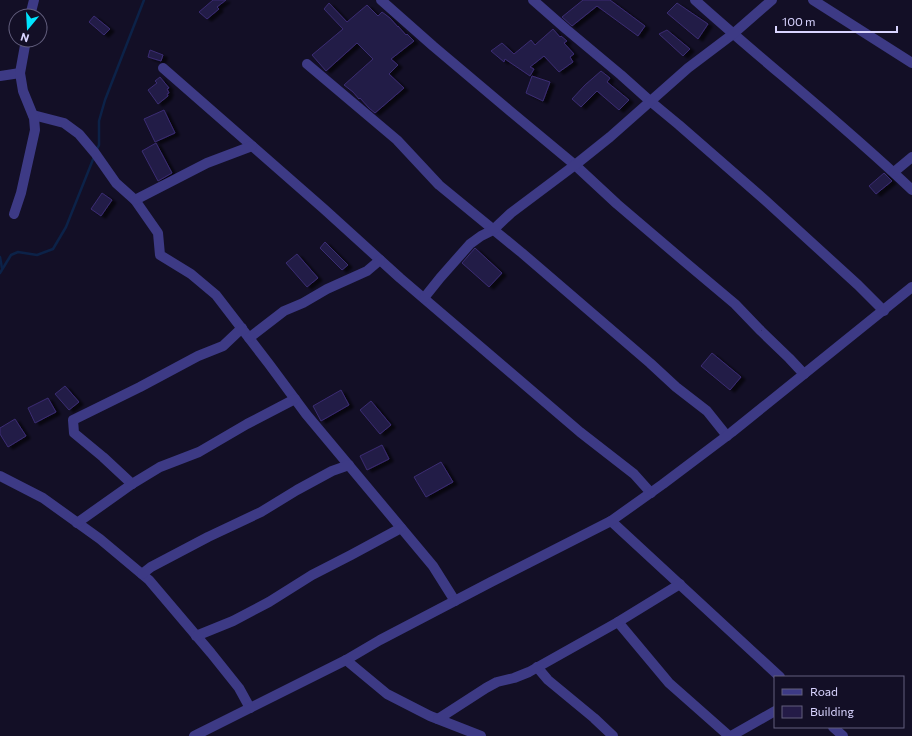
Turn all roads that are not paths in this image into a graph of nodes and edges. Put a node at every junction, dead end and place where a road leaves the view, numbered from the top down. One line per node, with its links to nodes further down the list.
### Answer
1 (382, 0): 17 (street)
2 (533, 0): 13 (street)
3 (695, 0): 6 (street)
4 (772, 0): 6 (street)
5 (813, 0): 8 (street)
6 (733, 34): 13 (street); 18 (street)
7 (25, 48): 11 (street)
8 (912, 62)
9 (307, 64): 22 (street)
10 (164, 68): 15 (street)
11 (20, 73): 12 (street); 14 (street)
12 (0, 76)
13 (650, 101): 17 (street); 26 (street)
14 (33, 115): 20 (street); 21 (street)
15 (252, 146): 20 (street); 23 (street)
16 (912, 157): 18 (street)
17 (576, 165): 22 (street); 29 (street)
18 (894, 172): 19 (street)
19 (912, 190)
20 (135, 200): 27 (street)
21 (14, 214)
22 (493, 230): 25 (street); 31 (street)
23 (380, 260): 25 (street); 28 (street)
24 (912, 288): 26 (street)
25 (424, 298): 35 (street)
26 (884, 311): 29 (street)
27 (242, 328): 28 (street); 34 (street)
28 (249, 338): 30 (street)
29 (804, 374): 31 (street)
30 (295, 399): 32 (street); 34 (street)
31 (727, 436): 35 (street)
32 (349, 465): 38 (street); 39 (street)
33 (0, 476): 37 (street)
34 (132, 484): 37 (street)
35 (651, 493): 36 (street)
36 (611, 521): 40 (street); 41 (street)
37 (77, 523): 39 (street)
38 (401, 528): 41 (street); 43 (street)
39 (142, 574): 43 (street)
40 (680, 584): 42 (street); 46 (street)
41 (455, 601): 44 (street)
42 (618, 622): 45 (street); 54 (street)
43 (196, 636): 47 (street)
44 (346, 660): 47 (street); 49 (street)
45 (537, 667): 49 (street); 53 (street)
46 (779, 676)
47 (250, 708): 51 (street)
48 (774, 711): 54 (street)
49 (438, 719): 52 (street)
50 (835, 728): 55 (street)
51 (194, 736)
52 (481, 736)
53 (613, 736)
54 (730, 736)
55 (843, 736)

